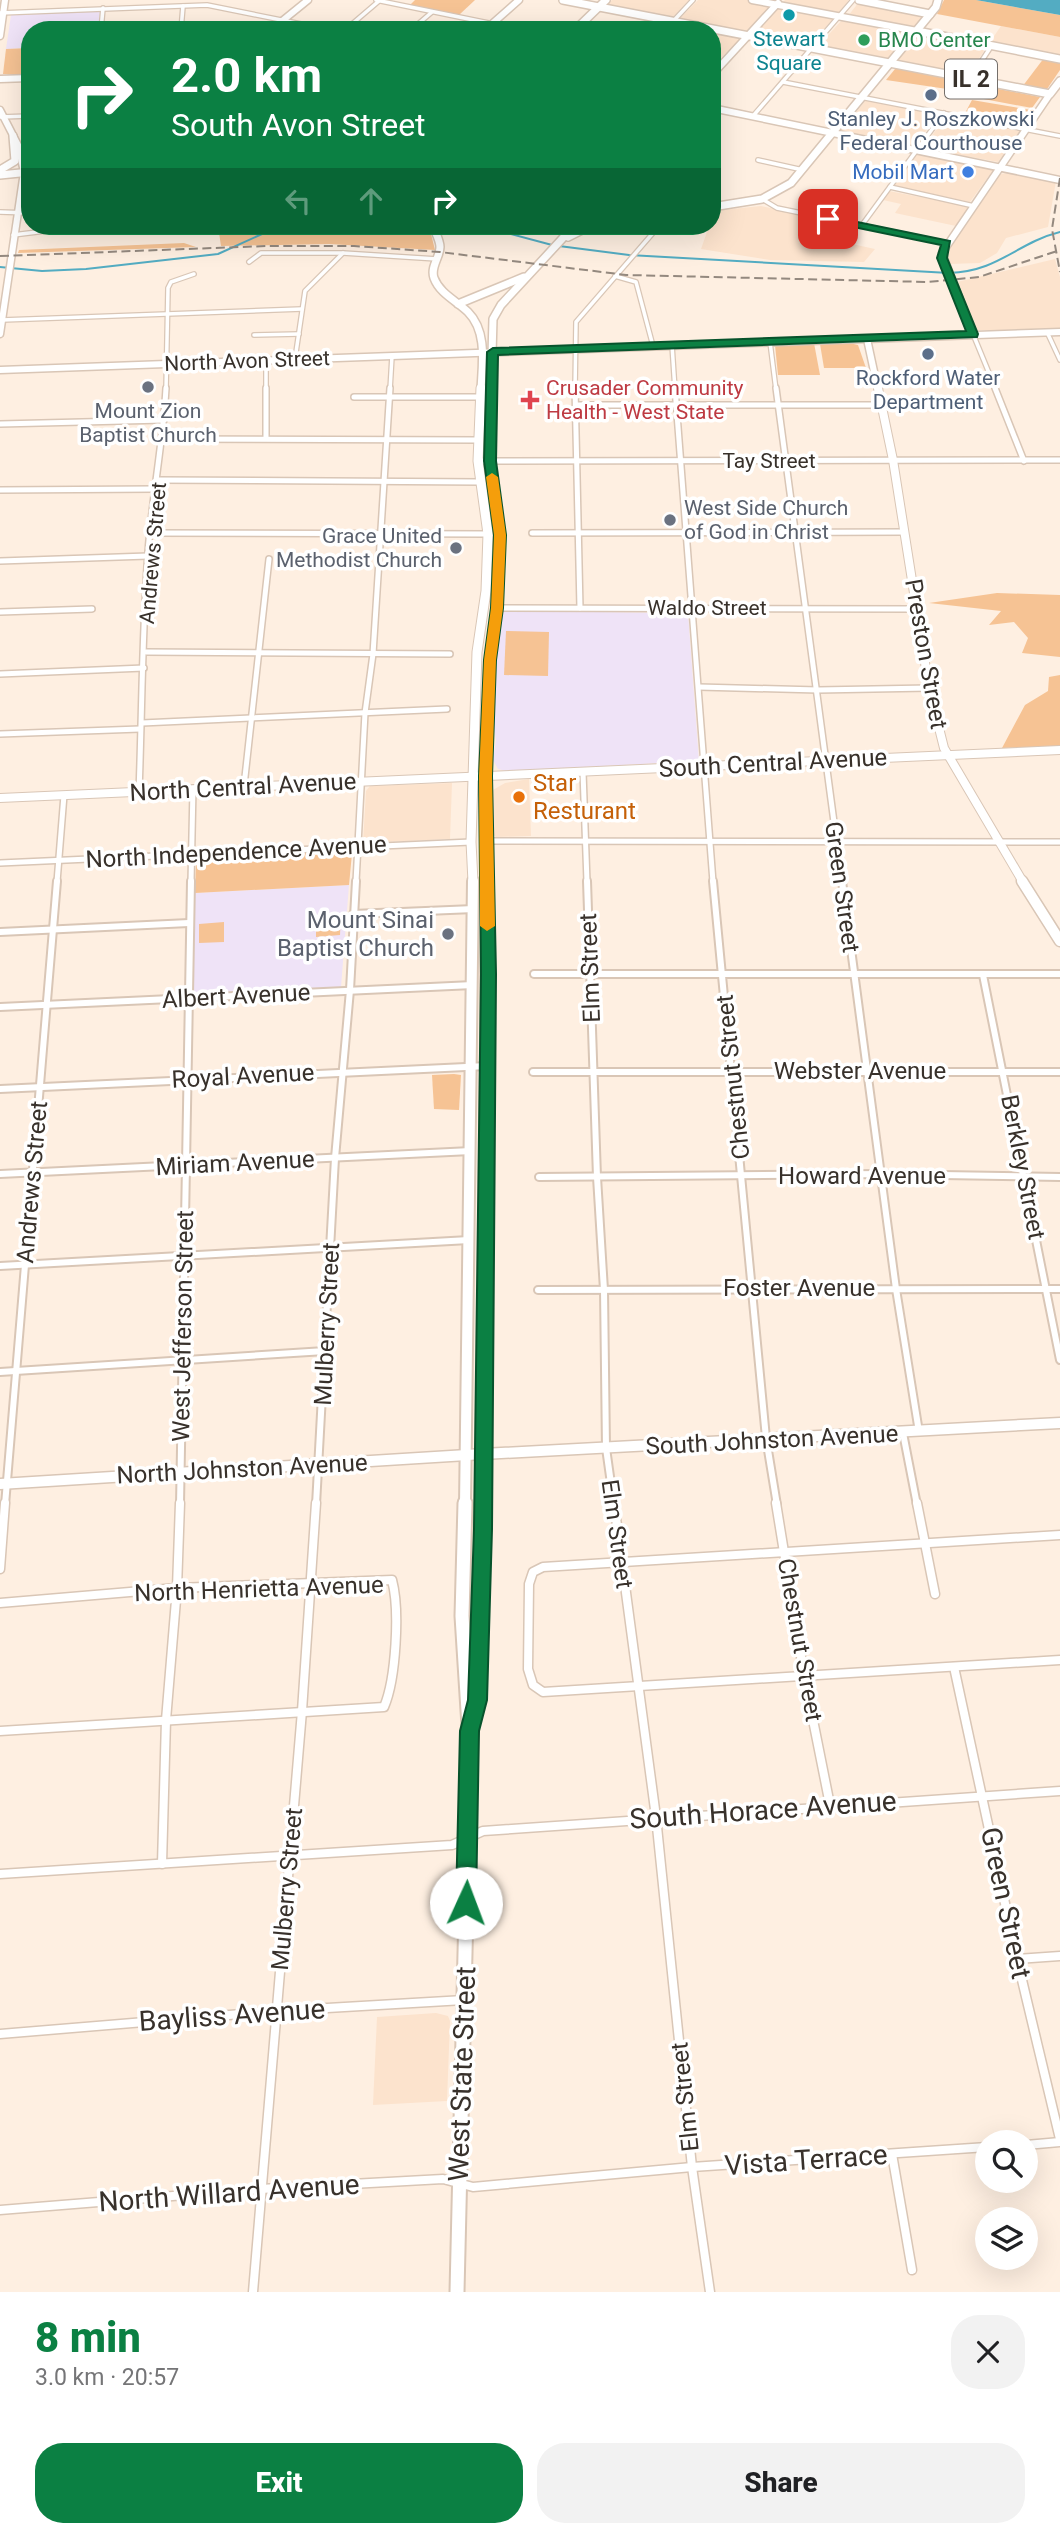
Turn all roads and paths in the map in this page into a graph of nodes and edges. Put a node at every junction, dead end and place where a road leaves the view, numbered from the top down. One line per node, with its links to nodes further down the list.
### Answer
1 (5, 0): 21 (street)
2 (157, 0): 16 (street)
3 (308, 0): 24 (street)
4 (377, 0): 15 (street); 28 (street)
5 (410, 0): 15 (street)
6 (519, 0): 31 (street)
7 (563, 0): 18 (main road, IL 2)
8 (606, 0): 18 (main road)
9 (693, 0): 33 (street)
10 (752, 0): 14 (street)
11 (853, 0): 23 (street)
12 (859, 0): 22 (main road)
13 (939, 0): 22 (main road)
14 (779, 2): 23 (street); 37 (street)
15 (404, 5): 20 (street)
16 (157, 6): 17 (street); 19 (street)
17 (183, 6): 24 (street); 26 (street)
18 (599, 7): 32 (main road); 33 (main road, IL 2)
19 (103, 8): 21 (street); 25 (street)
20 (432, 12): 29 (street); 30 (street)
21 (1, 13): 36 (street)
22 (930, 14): 35 (main road)
23 (839, 16): 35 (street); 39 (street)
24 (284, 20): 27 (street)
25 (102, 21)
26 (182, 21)
27 (289, 21)
28 (355, 21)
29 (422, 21)
30 (477, 21)
31 (495, 21)
32 (584, 21)
33 (673, 21)
34 (721, 31): 37 (main road, IL 2)
35 (917, 31): 38 (main road, IL 2); 42 (main road)
36 (0, 36)
37 (748, 36): 39 (main road, IL 2); 41 (street)
38 (992, 45): 40 (main road, IL 2); 45 (street)
39 (811, 49): 42 (main road, IL 2); 47 (street)
40 (1060, 59)
41 (721, 62)
42 (891, 64): 45 (main road, IL 2); 49 (main road)
43 (21, 78): 44 (street)
44 (0, 79)
45 (970, 79): 48 (main road, IL 2)
46 (1060, 81): 48 (main road)
47 (783, 82): 49 (street); 55 (street)
48 (1050, 94): 56 (street)
49 (862, 97): 52 (street); 57 (main road)
50 (0, 110): 54 (street)
51 (721, 110): 55 (street)
52 (944, 113): 56 (street); 60 (street)
53 (21, 116): 54 (street)
54 (2, 117): 58 (street)
55 (752, 117): 57 (street)
56 (1025, 130): 59 (street); 64 (street)
57 (834, 133): 60 (street); 65 (main road)
58 (13, 136): 61 (street); 67 (main road)
59 (1060, 136)
60 (919, 150): 64 (street); 72 (street)
61 (20, 152): 62 (street)
62 (21, 156)
63 (758, 160): 65 (street)
64 (999, 167): 70 (street); 75 (street)
65 (803, 170): 73 (main road)
66 (21, 171): 67 (main road)
67 (0, 173): 71 (main road)
68 (21, 179): 71 (main road)
69 (21, 179): 71 (street)
70 (1060, 180)
71 (19, 183): 77 (street)
72 (890, 187): 75 (street); 79 (street)
73 (762, 199): 74 (main road); 79 (street)
74 (721, 206)
75 (974, 206): 86 (street)
76 (0, 212): 77 (street)
77 (16, 212): 78 (street); 81 (street)
78 (21, 212)
79 (862, 225): 86 (street)
80 (21, 234): 81 (street)
81 (13, 235): 97 (street)
82 (435, 235): 89 (main road)
83 (566, 235): 87 (main road, West State Street)
84 (574, 235): 87 (main road)
85 (651, 235): 93 (street)
86 (947, 243): 102 (street)
87 (558, 244): 92 (main road, West State Street)
88 (343, 254): 89 (street); 90 (street); 95 (street)
89 (439, 255): 94 (main road, West State Street)
90 (250, 262)
91 (194, 274): 96 (street, Andrews Street)
92 (530, 274): 94 (main road); 110 (main road, West State Street)
93 (615, 276): 107 (street); 108 (street)
94 (458, 304): 109 (main road, West State Street)
95 (302, 309): 96 (street); 101 (street)
96 (169, 314): 97 (street); 115 (street, Andrews Street)
97 (2, 320): 100 (street)
98 (1047, 332): 99 (street, North Avon Street); 102 (street, North Avon Street); 113 (street)
99 (1060, 332)
100 (0, 334)
101 (299, 334): 103 (street); 112 (street)
102 (973, 334): 104 (street, North Avon Street); 137 (street)
103 (254, 335)
104 (867, 339): 105 (street, North Avon Street); 123 (street, Preston Street)
105 (770, 342): 106 (street, North Avon Street); 120 (street, Green Street)
106 (672, 345): 107 (street, North Avon Street); 122 (street, Chestnut Street)
107 (653, 346): 108 (street, North Avon Street)
108 (575, 349): 110 (street, North Avon Street); 121 (street)
109 (482, 352): 110 (street, North Avon Street); 111 (street, North Avon Street); 119 (main road, West State Street)
110 (493, 352): 133 (main road, West State Street)
111 (392, 356): 112 (street, North Avon Street); 118 (street, Mulberry Street)
112 (295, 359): 114 (street, North Avon Street)
113 (1060, 359)
114 (266, 360): 115 (street, North Avon Street); 127 (street)
115 (166, 364): 116 (street, North Avon Street); 124 (street, Andrews Street)
116 (0, 370)
117 (354, 397): 118 (street)
118 (391, 397): 119 (street); 128 (street, Mulberry Street)
119 (480, 397): 129 (main road, West State Street)
120 (778, 404): 122 (street); 123 (street); 136 (street, Green Street)
121 (576, 405): 122 (street); 134 (street)
122 (676, 405): 135 (street, Chestnut Street)
123 (882, 405): 130 (street, Preston Street)
124 (164, 420): 125 (street); 126 (street, Andrews Street)
125 (0, 424)
126 (163, 439): 127 (street); 139 (street, Andrews Street)
127 (266, 439): 128 (street)
128 (389, 439): 129 (street); 138 (street, Mulberry Street)
129 (479, 440): 132 (main road, West State Street)
130 (893, 460): 136 (street, Tay Street); 137 (street, Tay Street); 145 (street, Preston Street)
131 (1060, 460): 137 (street, Tay Street)
132 (478, 461): 133 (street, Tay Street); 140 (main road, West State Street)
133 (490, 461): 134 (street, Tay Street); 154 (main road, West State Street)
134 (577, 461): 135 (street, Tay Street); 149 (street)
135 (683, 461): 136 (street, Tay Street); 143 (street, Chestnut Street)
136 (787, 461): 144 (street, Green Street)
137 (1024, 461)
138 (386, 480): 139 (street); 140 (street); 147 (street, Mulberry Street)
139 (158, 481): 141 (street, Andrews Street)
140 (480, 482): 150 (main road, West State Street)
141 (155, 489): 142 (street); 146 (street, Andrews Street)
142 (0, 490)
143 (686, 532): 144 (street); 149 (street); 156 (street, Chestnut Street)
144 (795, 532): 145 (street); 157 (street, Green Street)
145 (905, 532): 159 (street, Preston Street)
146 (151, 533): 147 (street); 151 (street, Andrews Street)
147 (380, 533): 150 (street); 163 (street, Mulberry Street)
148 (532, 533): 149 (street)
149 (578, 533): 155 (street)
150 (488, 534): 181 (main road, West State Street)
151 (148, 556): 153 (street); 161 (street, Andrews Street)
152 (269, 559): 162 (street)
153 (0, 561)
154 (497, 608): 155 (street, Waldo Street); 180 (main road, West State Street)
155 (580, 608): 156 (street, Waldo Street)
156 (692, 608): 157 (street, Waldo Street); 167 (street, Chestnut Street)
157 (805, 608): 159 (street, Waldo Street); 169 (street, Green Street)
158 (92, 609): 160 (street)
159 (917, 609): 168 (street, Preston Street)
160 (0, 612)
161 (146, 653): 162 (street); 165 (street, Andrews Street)
162 (257, 653): 163 (street); 172 (street)
163 (373, 654): 164 (street); 171 (street, Mulberry Street)
164 (450, 654)
165 (144, 668): 166 (street); 173 (street, Andrews Street)
166 (0, 674)
167 (699, 688): 169 (street); 178 (street, Chestnut Street)
168 (929, 688): 169 (street); 176 (street, Preston Street)
169 (818, 690): 177 (street, Green Street)
170 (447, 709): 171 (street)
171 (365, 713): 172 (street); 182 (street, Mulberry Street)
172 (250, 717): 173 (street); 183 (street)
173 (141, 726): 174 (street); 185 (street, Andrews Street)
174 (0, 734)
175 (1057, 750): 176 (street, South Central Avenue)
176 (949, 755): 177 (street, South Central Avenue); 193 (street, Preston Street)
177 (824, 759): 178 (street, South Central Avenue); 191 (street, Green Street)
178 (704, 767): 179 (street, South Central Avenue); 190 (street, Chestnut Street)
179 (583, 772): 180 (street, South Central Avenue); 189 (street, Elm Street)
180 (485, 776): 181 (street, North Central Avenue); 188 (main road, West State Street)
181 (473, 777): 182 (street, North Central Avenue); 192 (main road, West State Street)
182 (361, 781): 183 (street, North Central Avenue); 195 (street, Mulberry Street)
183 (244, 786): 184 (street, North Central Avenue)
184 (193, 789): 185 (street, North Central Avenue); 196 (street, West Jefferson Street)
185 (139, 792): 186 (street, North Central Avenue)
186 (64, 795): 187 (street, North Central Avenue); 197 (street, Andrews Street)
187 (0, 798)
188 (486, 841): 189 (street); 217 (main road, West State Street)
189 (585, 841): 190 (street); 207 (street, Elm Street)
190 (709, 841): 191 (street); 208 (street, Chestnut Street)
191 (836, 841): 193 (street); 205 (street, Green Street)
192 (471, 842): 195 (street, North Independence Avenue); 199 (main road, West State Street)
193 (997, 842): 194 (street); 204 (street, Preston Street)
194 (1060, 842)
195 (357, 846): 196 (street, North Independence Avenue); 200 (street, Mulberry Street)
196 (193, 853): 197 (street, North Independence Avenue); 201 (street, West Jefferson Street)
197 (58, 861): 198 (street, North Independence Avenue); 202 (street, Andrews Street)
198 (0, 863)
199 (474, 909): 200 (street); 211 (main road, West State Street)
200 (353, 914): 212 (street, Mulberry Street)
201 (189, 923): 202 (street); 213 (street, West Jefferson Street)
202 (52, 930): 203 (street); 214 (street, Andrews Street)
203 (0, 932)
204 (1060, 941)
205 (854, 973): 208 (street); 210 (street); 218 (street, Green Street)
206 (534, 974): 207 (street)
207 (591, 974): 208 (street); 220 (street, Elm Street)
208 (722, 974): 222 (street, Chestnut Street)
209 (1060, 974): 210 (street)
210 (983, 975): 223 (street, Berkley Street)
211 (473, 985): 212 (street, Albert Avenue); 216 (main road, West State Street)
212 (350, 990): 213 (street, Albert Avenue); 219 (street, Mulberry Street)
213 (188, 998): 214 (street, Albert Avenue); 225 (street, West Jefferson Street)
214 (46, 1005): 215 (street, Albert Avenue); 226 (street, Andrews Street)
215 (0, 1007)
216 (472, 1066): 217 (street, Royal Avenue); 219 (street, Royal Avenue); 228 (main road, West State Street)
217 (487, 1066): 260 (main road, West State Street)
218 (867, 1070): 222 (street, Webster Avenue); 223 (street, Webster Avenue); 233 (street, Green Street)
219 (343, 1071): 225 (street, Royal Avenue); 229 (street, Mulberry Street)
220 (594, 1071): 221 (street, Webster Avenue); 222 (street, Webster Avenue); 236 (street, Elm Street)
221 (533, 1072)
222 (731, 1072): 234 (street, Chestnut Street)
223 (1004, 1072): 224 (street, Webster Avenue); 237 (street, Berkley Street)
224 (1060, 1072)
225 (186, 1079): 226 (street, Royal Avenue); 230 (street, West Jefferson Street)
226 (39, 1086): 227 (street, Royal Avenue); 231 (street, Andrews Street)
227 (0, 1088)
228 (471, 1151): 229 (street, Miriam Avenue); 239 (main road, West State Street)
229 (335, 1158): 230 (street, Miriam Avenue); 240 (street, Mulberry Street)
230 (186, 1166): 231 (street, Miriam Avenue); 241 (street, West Jefferson Street)
231 (34, 1173): 232 (street, Miriam Avenue); 242 (street, Andrews Street)
232 (0, 1174)
233 (881, 1174): 234 (street, Howard Avenue); 237 (street, Howard Avenue); 245 (street, Green Street)
234 (743, 1176): 236 (street, Howard Avenue); 244 (street, Chestnut Street)
235 (539, 1177): 236 (street, Howard Avenue)
236 (597, 1177): 249 (street, Elm Street)
237 (1025, 1177): 238 (street, Howard Avenue); 246 (street, Berkley Street)
238 (1060, 1177)
239 (470, 1240): 240 (street); 261 (main road, West State Street)
240 (331, 1246): 241 (street); 250 (street, Mulberry Street)
241 (184, 1255): 242 (street); 251 (street, West Jefferson Street)
242 (26, 1265): 243 (street); 253 (street, Andrews Street)
243 (0, 1266)
244 (751, 1288): 245 (street, Foster Avenue); 249 (street, Foster Avenue); 258 (street, Chestnut Street)
245 (895, 1289): 246 (street, Foster Avenue); 256 (street, Green Street)
246 (1046, 1289): 247 (street, Foster Avenue); 252 (street, Berkley Street)
247 (1060, 1289)
248 (538, 1290): 249 (street, Foster Avenue)
249 (604, 1290): 259 (street, Elm Street)
250 (324, 1351): 251 (street); 262 (street, Mulberry Street)
251 (181, 1359): 253 (street); 263 (street, West Jefferson Street)
252 (1060, 1360)
253 (16, 1371): 254 (street); 264 (street, Andrews Street)
254 (0, 1372)
255 (1060, 1423): 256 (street, South Johnston Avenue)
256 (919, 1432): 257 (street, South Johnston Avenue)
257 (903, 1433): 258 (street, South Johnston Avenue); 266 (street)
258 (766, 1438): 259 (street, South Johnston Avenue); 267 (street, Chestnut Street)
259 (606, 1448): 260 (street, South Johnston Avenue); 268 (street, Elm Street)
260 (483, 1454): 261 (street, North Johnston Avenue); 281 (main road, West State Street)
261 (467, 1455): 262 (street, North Johnston Avenue); 281 (main road, West State Street)
262 (319, 1465): 263 (street, North Johnston Avenue); 270 (street, Mulberry Street)
263 (181, 1472): 264 (street, North Johnston Avenue); 271 (street, West Jefferson Street)
264 (4, 1484): 269 (street, Andrews Street)
265 (1060, 1535): 266 (street)
266 (925, 1542): 267 (street); 272 (street)
267 (784, 1550): 268 (street); 276 (street, Chestnut Street)
268 (621, 1562): 277 (street, Elm Street); 277 (street)
269 (0, 1569)
270 (310, 1583): 271 (street, North Henrietta Avenue); 278 (street, Mulberry Street); 278 (street, North Henrietta Avenue)
271 (177, 1588): 273 (street, North Henrietta Avenue); 279 (street, West Jefferson Street)
272 (935, 1594)
273 (0, 1603)
274 (1060, 1660): 275 (street)
275 (954, 1667): 276 (street); 283 (street, Green Street)
276 (804, 1675): 277 (street); 284 (street, Chestnut Street)
277 (638, 1685): 285 (street, Elm Street)
278 (303, 1711): 279 (street); 287 (street, Mulberry Street)
279 (166, 1720): 280 (street); 288 (street, West Jefferson Street)
280 (0, 1731)
281 (470, 1731): 286 (main road, West State Street)
282 (1060, 1791): 283 (street, South Horace Avenue)
283 (983, 1796): 284 (street, South Horace Avenue); 291 (street, Green Street)
284 (830, 1805): 285 (street, South Horace Avenue)
285 (656, 1817): 286 (street, South Horace Avenue); 300 (street, Elm Street)
286 (468, 1837): 287 (street, South Horace Avenue); 292 (main road, West State Street)
287 (290, 1855): 288 (street, South Horace Avenue); 293 (street, Mulberry Street)
288 (162, 1864): 289 (street, South Horace Avenue)
289 (0, 1874)
290 (1060, 1956): 291 (street)
291 (1017, 1959): 295 (street, Green Street)
292 (464, 2000): 293 (street, Bayliss Avenue); 301 (main road, West State Street)
293 (276, 2011): 294 (street, Bayliss Avenue); 302 (street, Mulberry Street)
294 (0, 2034)
295 (1057, 2112): 296 (street, Green Street)
296 (1060, 2141): 297 (street)
297 (1038, 2144)
298 (975, 2148): 299 (street, Vista Terrace)
299 (892, 2154): 300 (street, Vista Terrace); 304 (street)
300 (692, 2167): 301 (street, Vista Terrace); 307 (street, Elm Street)
301 (458, 2182): 302 (street, North Willard Avenue); 306 (main road, West State Street)
302 (260, 2189): 303 (street, North Willard Avenue); 305 (street, Mulberry Street)
303 (0, 2210)
304 (912, 2270)
305 (253, 2292)
306 (457, 2292)
307 (710, 2292)

